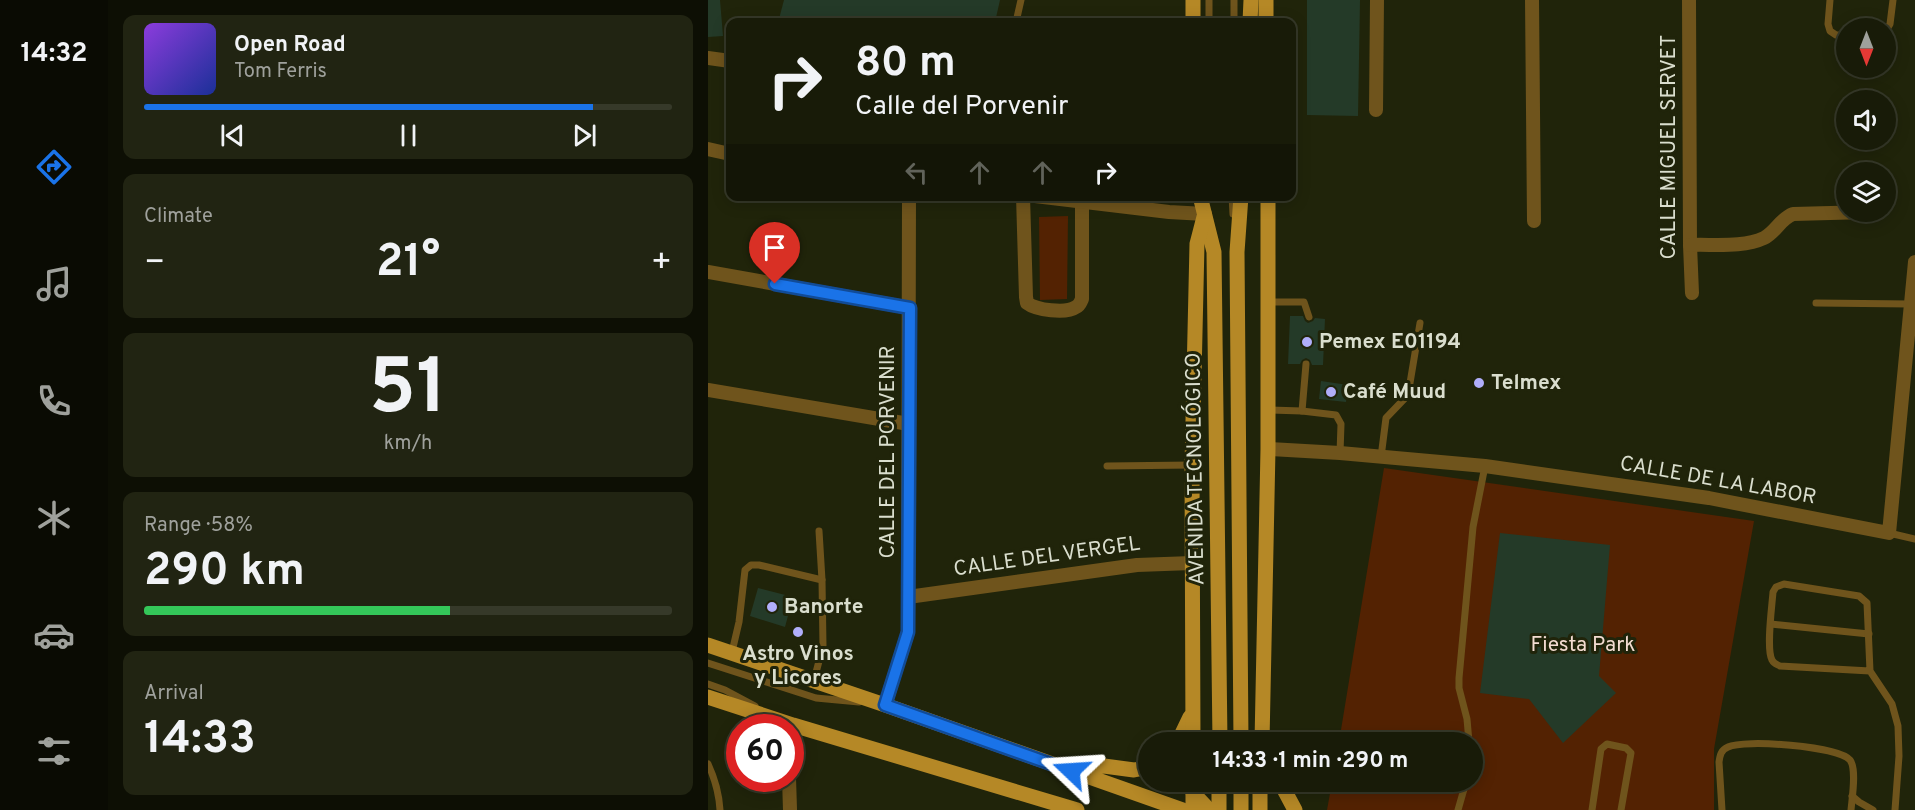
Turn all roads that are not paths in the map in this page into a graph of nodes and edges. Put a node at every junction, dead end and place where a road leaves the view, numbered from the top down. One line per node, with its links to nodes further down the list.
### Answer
1 (1021, 0): 12 (lane)
2 (1193, 0): 13 (main road)
3 (1209, 0): 14 (lane)
4 (1234, 0): 15 (lane)
5 (1251, 0): 16 (main road)
6 (1266, 0): 17 (main road)
7 (1377, 0): 22 (street)
8 (1532, 0): 36 (street)
9 (1689, 0): 37 (street, CALLE MIGUEL SERVET)
10 (1830, 0): 19 (lane)
11 (1893, 0): 18 (lane)
12 (1017, 18)
13 (1193, 18)
14 (1209, 18)
15 (1234, 18)
16 (1250, 18)
17 (1266, 18)
18 (1891, 18)
19 (1836, 35)
20 (708, 58): 21 (street)
21 (726, 61)
22 (1376, 110)
23 (708, 149): 24 (street)
24 (726, 153)
25 (909, 201): 45 (street, CALLE DEL PORVENIR)
26 (1023, 201): 33 (street)
27 (1074, 201): 33 (street)
28 (1201, 201): 35 (main road, AVENIDA TECNOLÓGICO)
29 (1206, 201): 35 (lane)
30 (1232, 201): 38 (lane)
31 (1241, 201): 38 (main road, AVENIDA TECNOLÓGICO)
32 (1268, 201): 42 (main road)
33 (1082, 202): 35 (street)
34 (1836, 213): 37 (street)
35 (1205, 214): 56 (main road); 81 (main road, AVENIDA TECNOLÓGICO)
36 (1534, 221)
37 (1690, 245): 41 (street, CALLE MIGUEL SERVET)
38 (1237, 252): 82 (main road, AVENIDA TECNOLÓGICO)
39 (1915, 262): 44 (street)
40 (708, 272): 45 (street)
41 (1692, 293)
42 (1269, 302): 46 (lane); 50 (main road)
43 (1816, 303): 44 (lane)
44 (1910, 304): 60 (street)
45 (910, 308): 52 (street, CALLE DEL PORVENIR)
46 (1309, 317)
47 (1420, 323): 55 (lane)
48 (1306, 364): 51 (lane)
49 (708, 390): 52 (street)
50 (1268, 410): 51 (lane); 53 (main road)
51 (1302, 411): 54 (lane)
52 (909, 424): 64 (street, CALLE DEL PORVENIR)
53 (1268, 449): 54 (street, CALLE DE LA LABOR); 78 (main road)
54 (1341, 453): 55 (street, CALLE DE LA LABOR)
55 (1381, 458): 58 (street, CALLE DE LA LABOR)
56 (1192, 465): 57 (lane); 62 (main road)
57 (1107, 466)
58 (1485, 466): 60 (street, CALLE DE LA LABOR); 85 (lane)
59 (819, 531): 63 (lane)
60 (1889, 533): 61 (lane)
61 (1915, 539)
62 (1192, 562): 64 (street, CALLE DEL VERGEL); 75 (main road)
63 (822, 580): 68 (lane); 71 (lane)
64 (908, 597): 74 (street, CALLE DEL PORVENIR)
65 (1771, 624): 66 (lane); 66 (lane); 70 (lane)
66 (1869, 634): 70 (lane)
67 (708, 645): 68 (main road)
68 (732, 652): 71 (main road)
69 (708, 663): 74 (lane)
70 (1870, 671): 114 (lane)
71 (814, 680): 74 (main road)
72 (708, 684): 77 (lane)
73 (708, 697): 76 (main road)
74 (885, 705): 89 (main road)
75 (1192, 712): 79 (main road); 80 (main road)
76 (750, 714)
77 (764, 714)
78 (1263, 724): 83 (main road); 84 (main road)
79 (1183, 732)
80 (1193, 732)
81 (1220, 732)
82 (1241, 732)
83 (1263, 732)
84 (1265, 732)
85 (1468, 732)
86 (804, 734): 101 (main road)
87 (708, 764): 99 (lane)
88 (1138, 769): 89 (main road)
89 (1071, 771): 102 (main road)
90 (789, 792): 100 (street)
91 (1193, 792): 103 (main road)
92 (1196, 792): 104 (main road)
93 (1220, 792): 105 (main road)
94 (1241, 792): 106 (main road)
95 (1285, 792): 107 (main road)
96 (1463, 792): 108 (lane)
97 (1852, 796): 111 (lane); 112 (lane); 113 (lane)
98 (1260, 805): 106 (main road)
99 (720, 810)
100 (790, 810)
101 (1077, 810)
102 (1183, 810)
103 (1193, 810)
104 (1209, 810)
105 (1219, 810)
106 (1242, 810)
107 (1294, 810)
108 (1458, 810)
109 (1592, 810): 110 (lane)
110 (1621, 810)
111 (1722, 810)
112 (1851, 810)
113 (1873, 810)
114 (1895, 810)

